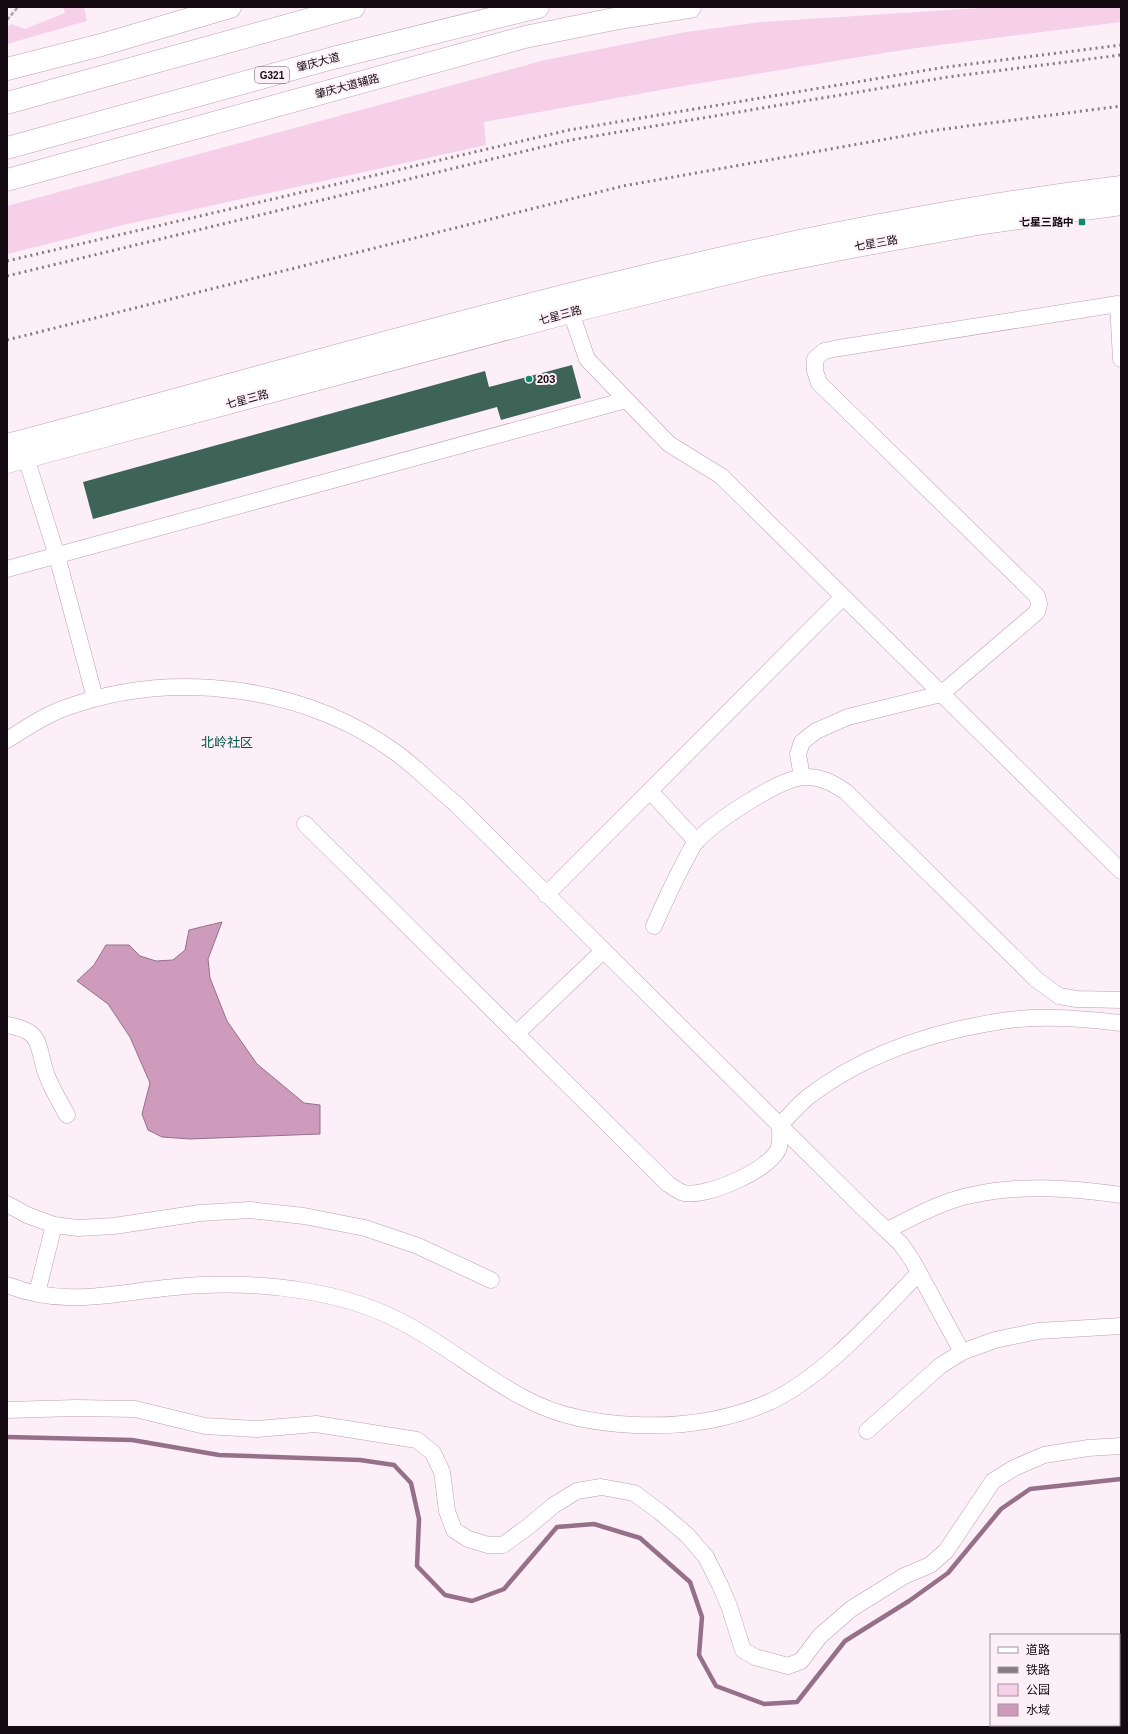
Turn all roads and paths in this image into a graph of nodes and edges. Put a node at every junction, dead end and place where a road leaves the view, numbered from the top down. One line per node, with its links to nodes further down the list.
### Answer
1 (18, 7): 6 (path)
2 (230, 7): 7 (main road)
3 (354, 7): 10 (main road)
4 (538, 7): 11 (main road, 肇庆大道 / G321)
5 (690, 7): 12 (main road, 肇庆大道辅路)
6 (7, 20)
7 (48, 59): 8 (main road); 9 (main road)
8 (7, 69)
9 (7, 86)
10 (7, 103)
11 (7, 148)
12 (7, 180)
13 (1121, 187): 15 (main road, 七星三路)
14 (1121, 204): 15 (main road, 七星三路)
15 (568, 303): 17 (street); 18 (main road, 七星三路)
16 (1121, 359): 22 (street)
17 (626, 400): 19 (street); 21 (street)
18 (15, 452): 19 (street)
19 (57, 556): 20 (street); 23 (street)
20 (7, 569)
21 (843, 597): 22 (street); 26 (street)
22 (941, 694): 25 (street); 29 (street)
23 (95, 698): 24 (street); 30 (street)
24 (7, 740)
25 (802, 777): 28 (street); 33 (street)
26 (650, 792): 28 (street); 30 (street)
27 (304, 824): 36 (street)
28 (696, 841): 31 (street)
29 (1121, 871)
30 (546, 895): 32 (street)
31 (654, 926)
32 (603, 951): 36 (street); 38 (street)
33 (1121, 1000)
34 (1121, 1023): 38 (street)
35 (7, 1025): 37 (street)
36 (516, 1034): 38 (street)
37 (67, 1115)
38 (780, 1125): 42 (street)
39 (1121, 1195): 42 (street)
40 (7, 1204): 41 (street)
41 (54, 1225): 44 (street); 46 (street)
42 (887, 1230): 43 (street)
43 (920, 1273): 46 (street); 48 (street)
44 (491, 1280)
45 (7, 1285): 46 (street)
46 (37, 1294)
47 (1121, 1326): 48 (street)
48 (962, 1352): 50 (street)
49 (7, 1410): 51 (street)
50 (868, 1430)
51 (1121, 1446)

